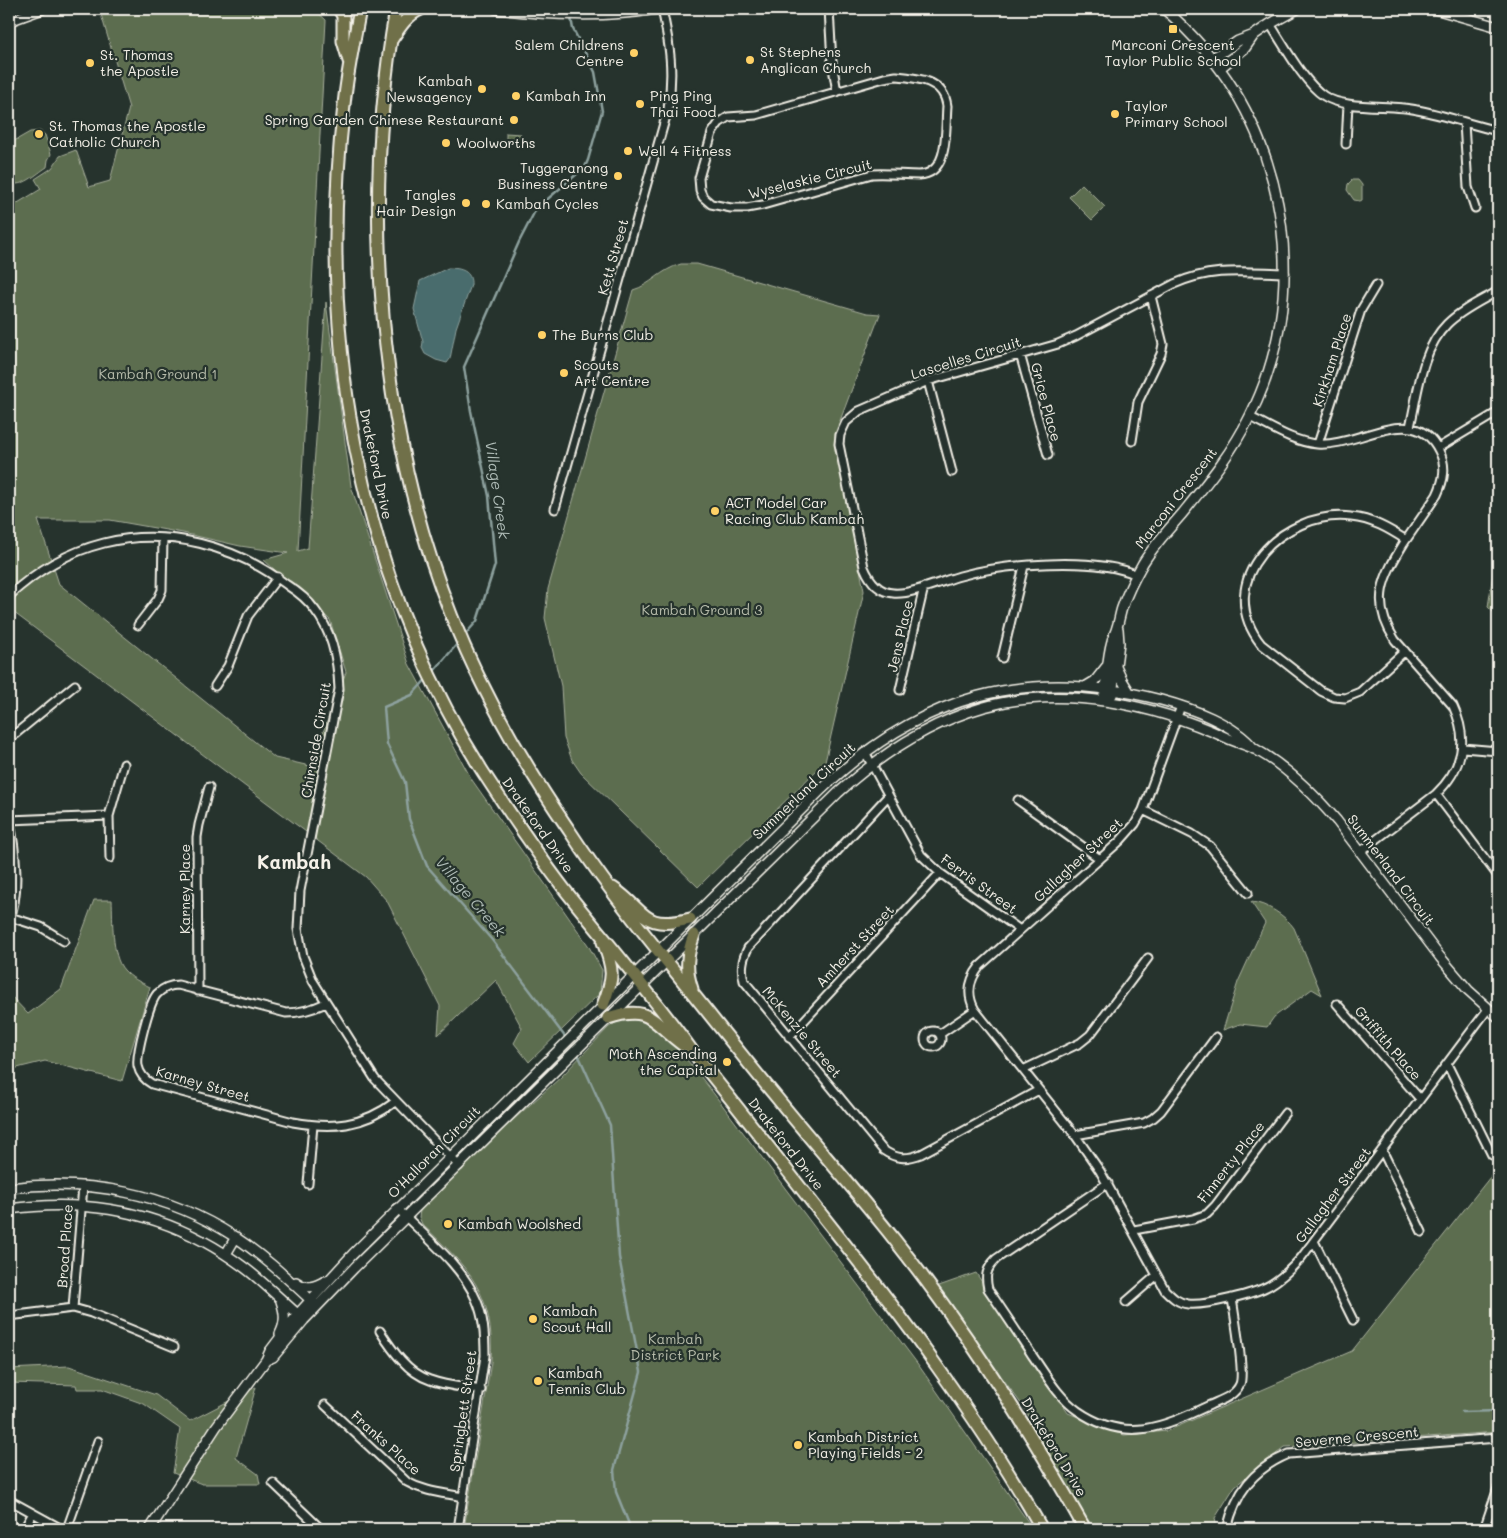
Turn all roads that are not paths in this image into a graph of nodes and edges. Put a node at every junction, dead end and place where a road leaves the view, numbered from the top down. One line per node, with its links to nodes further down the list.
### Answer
1 (42, 9): 14 (street)
2 (339, 9): 20 (highway)
3 (360, 9): 20 (highway, Drakeford Drive)
4 (396, 9): 18 (highway, Drakeford Drive)
5 (421, 9): 18 (highway)
6 (496, 9): 13 (street)
7 (657, 9): 13 (street)
8 (662, 9): 42 (street, Kett Street)
9 (829, 9): 22 (street)
10 (1164, 9): 19 (street, Marconi Crescent)
11 (1297, 9): 15 (street)
12 (1435, 9): 16 (street)
13 (594, 12)
14 (9, 21)
15 (1270, 24): 17 (street); 23 (street)
16 (1498, 27)
17 (1254, 35): 19 (street); 21 (street)
18 (390, 43): 82 (highway, Drakeford Drive)
19 (1212, 59): 21 (street, Marconi Crescent)
20 (349, 63): 87 (highway, Drakeford Drive)
21 (1220, 68): 28 (street, Marconi Crescent)
22 (837, 92): 22 (street, Wyselaskie Circuit)
23 (1348, 104): 24 (street); 26 (street)
24 (1464, 123): 25 (street); 27 (street)
25 (1498, 131)
26 (1346, 144)
27 (1475, 208)
28 (1285, 273): 31 (street, Lascelles Circuit); 35 (street, Marconi Crescent)
29 (1376, 285): 38 (street, Kirkham Place)
30 (1498, 291): 36 (street)
31 (1151, 296): 32 (street, Lascelles Circuit); 37 (street)
32 (1020, 354): 33 (street, Lascelles Circuit); 40 (street, Grice Place)
33 (928, 381): 41 (street); 48 (street, Lascelles Circuit)
34 (1498, 412): 39 (street)
35 (1250, 417): 38 (street); 46 (street, Marconi Crescent)
36 (1410, 428): 38 (street); 39 (street)
37 (1132, 441)
38 (1318, 444)
39 (1438, 448): 44 (street)
40 (1048, 456)
41 (952, 472)
42 (555, 509)
43 (163, 538): 47 (street, Chirnside Circuit); 49 (street, Chirnside Circuit); 50 (street)
44 (1406, 540): 51 (street); 51 (street)
45 (1024, 566): 46 (street, Lascelles Circuit); 48 (street, Lascelles Circuit); 52 (street)
46 (1137, 575): 53 (street, Marconi Crescent)
47 (278, 578): 55 (street); 97 (street, Chirnside Circuit)
48 (924, 587): 57 (street, Jens Place)
49 (9, 596)
50 (138, 625)
51 (1405, 651): 64 (street)
52 (1002, 658)
53 (1112, 665): 56 (street); 58 (street, Marconi Crescent); 59 (street)
54 (75, 685): 63 (street)
55 (214, 686)
56 (1085, 687): 58 (street, Summerland Circuit); 67 (street, Summerland Circuit)
57 (900, 690)
58 (1109, 690): 59 (street, Summerland Circuit); 60 (street, Marconi Crescent)
59 (1130, 693): 61 (street, Summerland Circuit)
60 (1107, 702): 62 (street, Summerland Circuit); 69 (street, Summerland Circuit)
61 (1181, 706): 62 (street, Gallagher Street); 65 (street, Summerland Circuit)
62 (1177, 717): 65 (street, Summerland Circuit); 74 (street, Gallagher Street)
63 (9, 739)
64 (1463, 748): 66 (street); 71 (street)
65 (1254, 749): 77 (street, Summerland Circuit)
66 (1498, 751)
67 (865, 752): 69 (street, Ferris Street); 85 (street, Summerland Circuit)
68 (124, 764): 75 (street)
69 (871, 764): 72 (street, Ferris Street); 88 (street, Summerland Circuit)
70 (209, 788): 95 (street, Karney Place)
71 (1436, 794): 77 (street); 81 (street)
72 (888, 796): 80 (street, Ferris Street); 105 (street, McKenzie Street)
73 (1018, 800): 79 (street)
74 (1143, 810): 79 (street, Gallagher Street); 83 (street)
75 (109, 816): 76 (street); 78 (street)
76 (9, 819): 84 (street)
77 (1360, 852): 100 (street, Summerland Circuit)
78 (110, 858)
79 (1100, 858): 86 (street, Gallagher Street)
80 (940, 873): 86 (street, Ferris Street); 105 (street, Amherst Street)
81 (1498, 876)
82 (605, 883): 85 (highway); 90 (highway, Drakeford Drive)
83 (1248, 893)
84 (10, 918): 89 (street)
85 (690, 919): 90 (street, Summerland Circuit)
86 (1020, 930): 101 (street, Gallagher Street)
87 (600, 933): 93 (highway, Drakeford Drive); 99 (highway)
88 (694, 935): 92 (street, Summerland Circuit); 96 (highway)
89 (64, 941)
90 (658, 951): 92 (highway, Drakeford Drive); 93 (street, Summerland Circuit)
91 (1148, 958): 109 (street)
92 (666, 961): 94 (street, Summerland Circuit); 96 (highway, Drakeford Drive)
93 (634, 974): 94 (highway, Drakeford Drive); 99 (street, O'Halloran Circuit)
94 (642, 985): 103 (street, O'Halloran Circuit); 107 (highway, Drakeford Drive)
95 (198, 991): 97 (street, Karney Street); 114 (street, Karney Street)
96 (695, 997): 163 (highway, Drakeford Drive)
97 (326, 1003): 112 (street, Chirnside Circuit)
98 (1337, 1004): 111 (street, Griffith Place)
99 (603, 1005): 118 (street, O'Halloran Circuit)
100 (1488, 1009): 102 (street, Summerland Circuit); 108 (street, Gallagher Street)
101 (975, 1010): 104 (street); 109 (street, Gallagher Street)
102 (1498, 1017)
103 (608, 1018): 107 (highway); 119 (street, O'Halloran Circuit)
104 (940, 1034)
105 (789, 1036): 110 (street, McKenzie Street)
106 (1216, 1037): 115 (street)
107 (693, 1052): 162 (highway, Drakeford Drive)
108 (1447, 1064): 111 (street, Gallagher Street); 117 (street)
109 (1023, 1070): 110 (street, Gallagher Street)
110 (1039, 1090): 115 (street, Gallagher Street)
111 (1420, 1099): 116 (street, Gallagher Street)
112 (395, 1102): 114 (street, Karney Street); 118 (street, Chirnside Circuit)
113 (1285, 1113): 128 (street, Finnerty Place)
114 (313, 1125): 121 (street)
115 (1075, 1135): 120 (street, Gallagher Street)
116 (1382, 1150): 129 (street); 131 (street, Gallagher Street)
117 (1492, 1155)
118 (449, 1156): 119 (street, Chirnside Circuit); 126 (street, O'Halloran Circuit)
119 (459, 1166): 127 (street, O'Halloran Circuit)
120 (1108, 1183): 128 (street, Gallagher Street); 136 (street)
121 (308, 1184)
122 (82, 1186): 123 (street); 124 (street, Broad Place); 130 (street)
123 (9, 1188)
124 (81, 1205): 125 (street); 132 (street); 140 (street, Broad Place)
125 (9, 1208)
126 (397, 1208): 127 (street, Springbett Street); 135 (street, O'Halloran Circuit)
127 (406, 1217): 139 (street, O'Halloran Circuit); 147 (street, Springbett Street)
128 (1134, 1230): 134 (street, Gallagher Street)
129 (1422, 1232)
130 (236, 1238): 132 (street); 133 (street)
131 (1314, 1241): 136 (street, Gallagher Street); 143 (street)
132 (226, 1254): 137 (street)
133 (281, 1273): 135 (street); 139 (street)
134 (1156, 1274): 136 (street, Gallagher Street); 138 (street)
135 (332, 1276): 139 (street, O'Halloran Circuit)
136 (1232, 1298)
137 (280, 1299): 142 (street); 146 (street)
138 (1126, 1302)
139 (314, 1303): 142 (street, O'Halloran Circuit)
140 (73, 1308): 141 (street, Broad Place); 145 (street, Broad Place)
141 (9, 1316)
142 (301, 1317): 146 (street, O'Halloran Circuit)
143 (1353, 1320)
144 (380, 1331): 147 (street)
145 (174, 1347)
146 (268, 1356): 159 (street, O'Halloran Circuit)
147 (481, 1390): 153 (street, Springbett Street)
148 (325, 1405): 153 (street, Franks Place)
149 (1498, 1438): 164 (street, Severne Crescent)
150 (98, 1441): 158 (street)
151 (273, 1483): 160 (street)
152 (1498, 1488): 165 (street)
153 (464, 1497): 161 (street, Springbett Street)
154 (9, 1500): 155 (street)
155 (33, 1513): 156 (street); 157 (street)
156 (24, 1529)
157 (62, 1529)
158 (67, 1529)
159 (150, 1529)
160 (321, 1529)
161 (458, 1529)
162 (1042, 1529)
163 (1085, 1529)
164 (1227, 1529)
165 (1484, 1529)

